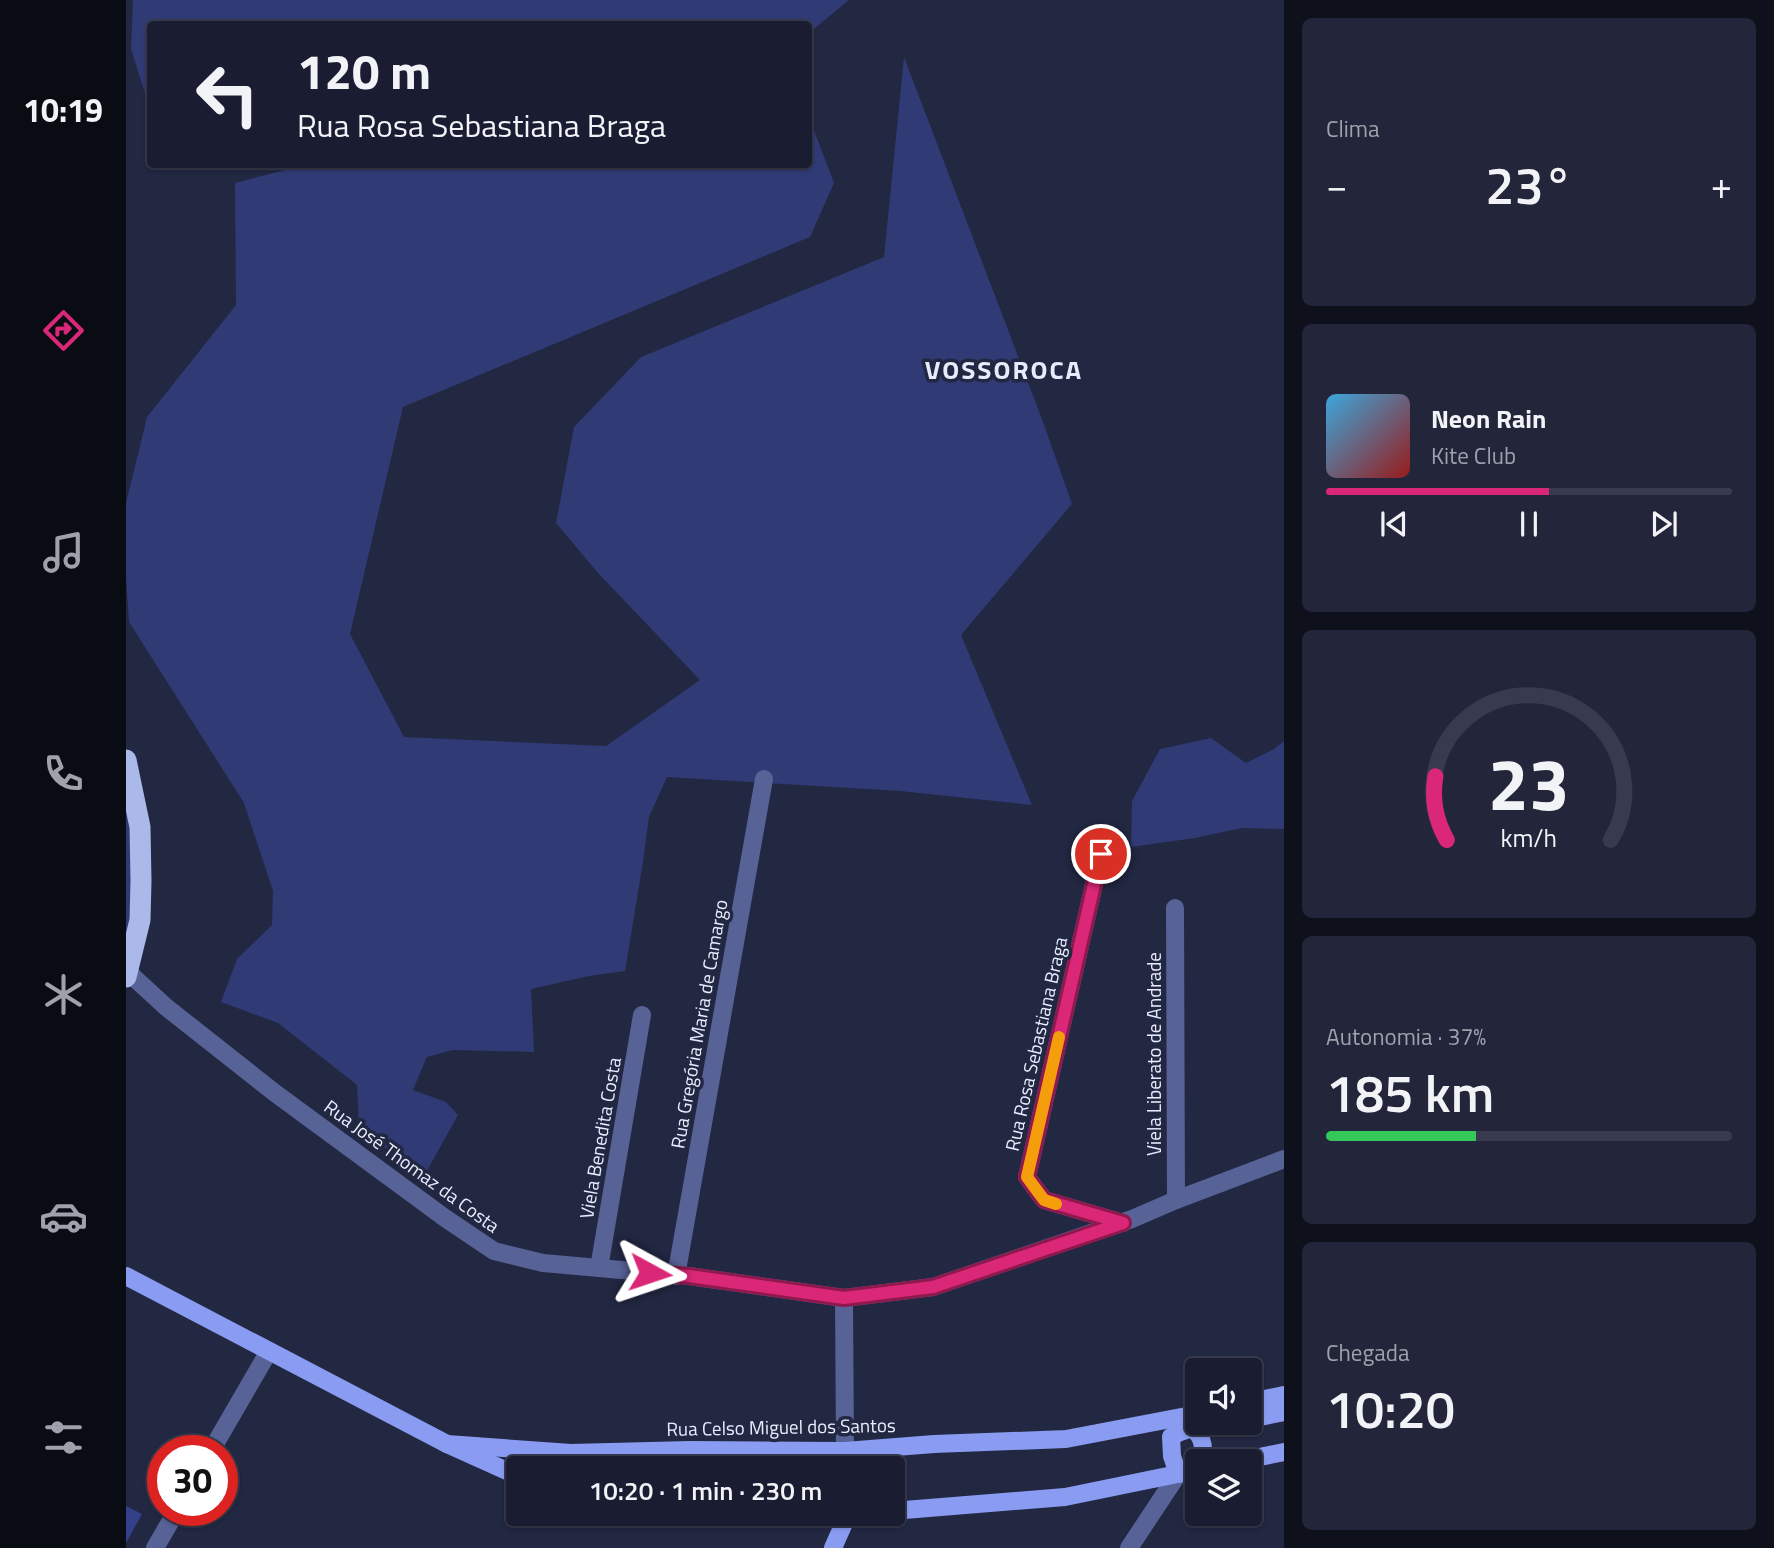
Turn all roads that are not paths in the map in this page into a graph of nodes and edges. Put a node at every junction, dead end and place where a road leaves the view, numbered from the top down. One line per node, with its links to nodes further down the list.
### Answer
1 (126, 760): 5 (highway)
2 (764, 779): 12 (street, Rua Gregória Maria de Camargo)
3 (1101, 854): 9 (street, Rua Rosa Sebastiana Braga)
4 (1175, 908): 8 (street, Viela Liberato de Andrade)
5 (127, 974): 10 (street, Rua José Thomaz da Costa)
6 (642, 1015): 10 (street, Viela Benedita Costa)
7 (1284, 1159): 8 (street, Rua José Thomaz da Costa)
8 (1176, 1200): 9 (street, Rua José Thomaz da Costa)
9 (1123, 1223): 13 (street, Rua José Thomaz da Costa)
10 (599, 1268): 12 (street, Rua José Thomaz da Costa)
11 (126, 1276): 14 (main road, Rua Celso Miguel dos Santos)
12 (676, 1276): 13 (street, Rua José Thomaz da Costa)
13 (844, 1298): 23 (street)
14 (269, 1351): 21 (street); 22 (main road, Rua Celso Miguel dos Santos)
15 (1284, 1395): 16 (main road)
16 (1262, 1400)
17 (1284, 1412): 18 (main road)
18 (1262, 1417)
19 (1185, 1421): 23 (main road, Rua Celso Miguel dos Santos)
20 (1185, 1426): 31 (main road)
21 (220, 1435)
22 (447, 1444): 23 (main road, Rua Celso Miguel dos Santos); 29 (main road, Rua Celso Miguel dos Santos)
23 (845, 1451): 25 (main road); 26 (main road)
24 (1284, 1452): 27 (main road)
25 (837, 1456)
26 (853, 1456)
27 (1262, 1456)
28 (1185, 1470): 31 (main road)
29 (506, 1471)
30 (1185, 1473): 31 (main road)
31 (1178, 1474): 32 (main road); 37 (street)
32 (905, 1510)
33 (168, 1526): 35 (street)
34 (842, 1526): 36 (main road)
35 (155, 1548)
36 (832, 1548)
37 (1129, 1548)

